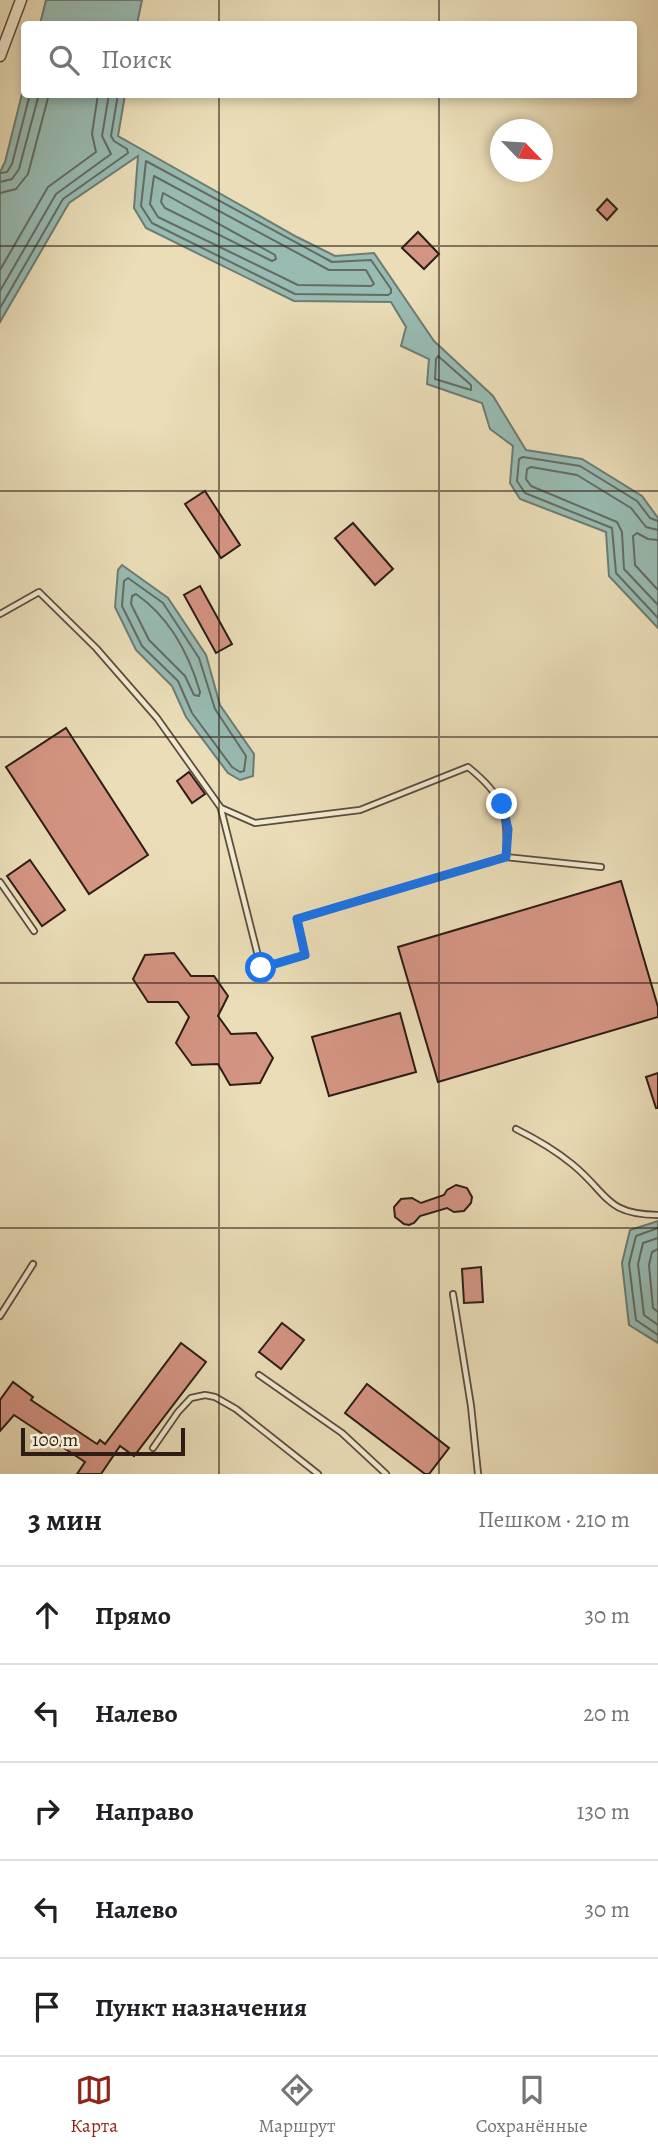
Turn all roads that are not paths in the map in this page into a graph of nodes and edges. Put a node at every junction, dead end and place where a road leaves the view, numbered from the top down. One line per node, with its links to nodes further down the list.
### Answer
1 (21, 0): 2 (street)
2 (0, 56)
3 (0, 614): 4 (lane)
4 (220, 808): 5 (lane); 5 (lane)
5 (506, 857): 6 (lane)
6 (601, 867)
7 (0, 882): 8 (lane)
8 (34, 931)
9 (516, 1129): 10 (lane)
10 (658, 1215)
11 (33, 1264): 13 (lane)
12 (453, 1294): 18 (lane)
13 (0, 1317)
14 (259, 1376): 17 (lane)
15 (153, 1448): 16 (lane)
16 (318, 1474)
17 (386, 1474)
18 (478, 1474)

